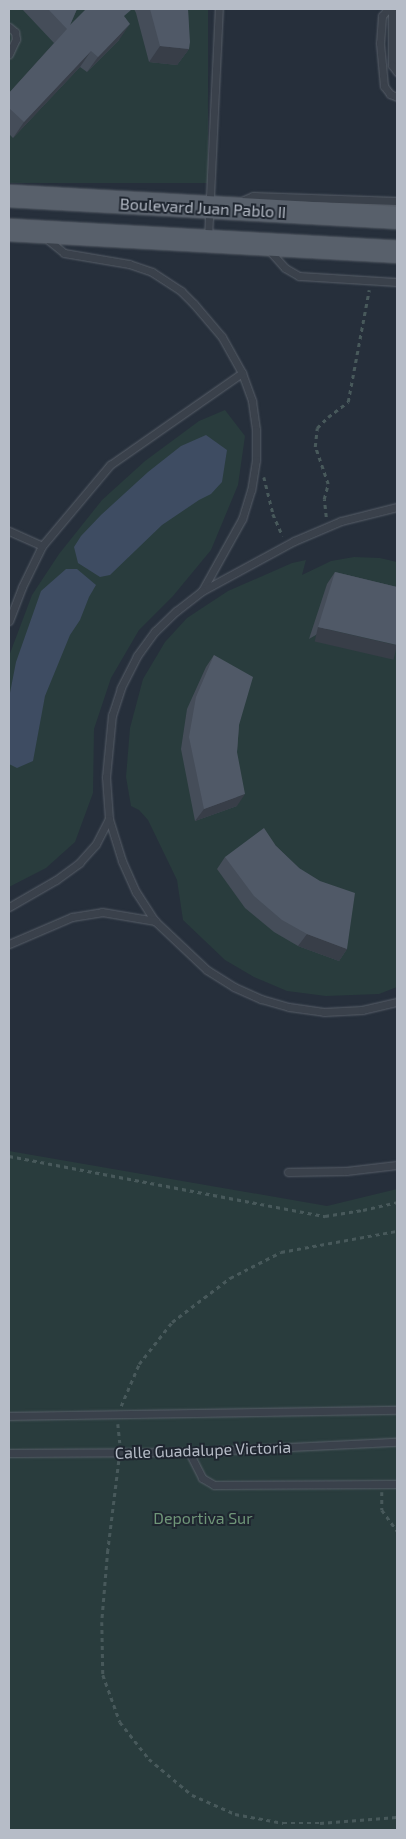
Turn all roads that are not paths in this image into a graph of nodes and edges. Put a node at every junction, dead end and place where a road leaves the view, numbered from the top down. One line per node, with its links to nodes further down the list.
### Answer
1 (219, 9): 11 (lane)
2 (388, 9): 7 (lane)
3 (392, 9): 6 (lane)
4 (9, 27): 5 (lane)
5 (9, 54)
6 (397, 72)
7 (397, 97)
8 (9, 196): 9 (main road, Boulevard Juan Pablo II)
9 (48, 199): 11 (main road, Boulevard Juan Pablo II); 14 (main road)
10 (397, 201): 11 (lane)
11 (221, 209): 12 (main road, Boulevard Juan Pablo II); 15 (lane)
12 (397, 218)
13 (9, 230): 14 (main road, Boulevard Juan Pablo II)
14 (44, 232): 15 (main road, Boulevard Juan Pablo II); 19 (lane)
15 (208, 242): 16 (main road, Boulevard Juan Pablo II)
16 (265, 246): 17 (main road, Boulevard Juan Pablo II); 18 (lane)
17 (397, 252)
18 (397, 282)
19 (242, 373): 22 (lane); 23 (lane)
20 (397, 507): 23 (lane)
21 (9, 531): 22 (lane)
22 (42, 546): 24 (lane)
23 (202, 591): 25 (lane)
24 (9, 622)
25 (109, 819): 26 (lane); 27 (lane)
26 (9, 907)
27 (155, 921): 28 (lane); 29 (lane)
28 (9, 944)
29 (397, 1002)
30 (397, 1165): 31 (lane)
31 (288, 1172)
32 (397, 1410): 33 (lane)
33 (9, 1416)
34 (397, 1442): 35 (lane, Calle Guadalupe Victoria)
35 (189, 1452): 36 (lane, Calle Guadalupe Victoria); 37 (lane)
36 (9, 1453)
37 (397, 1484)

